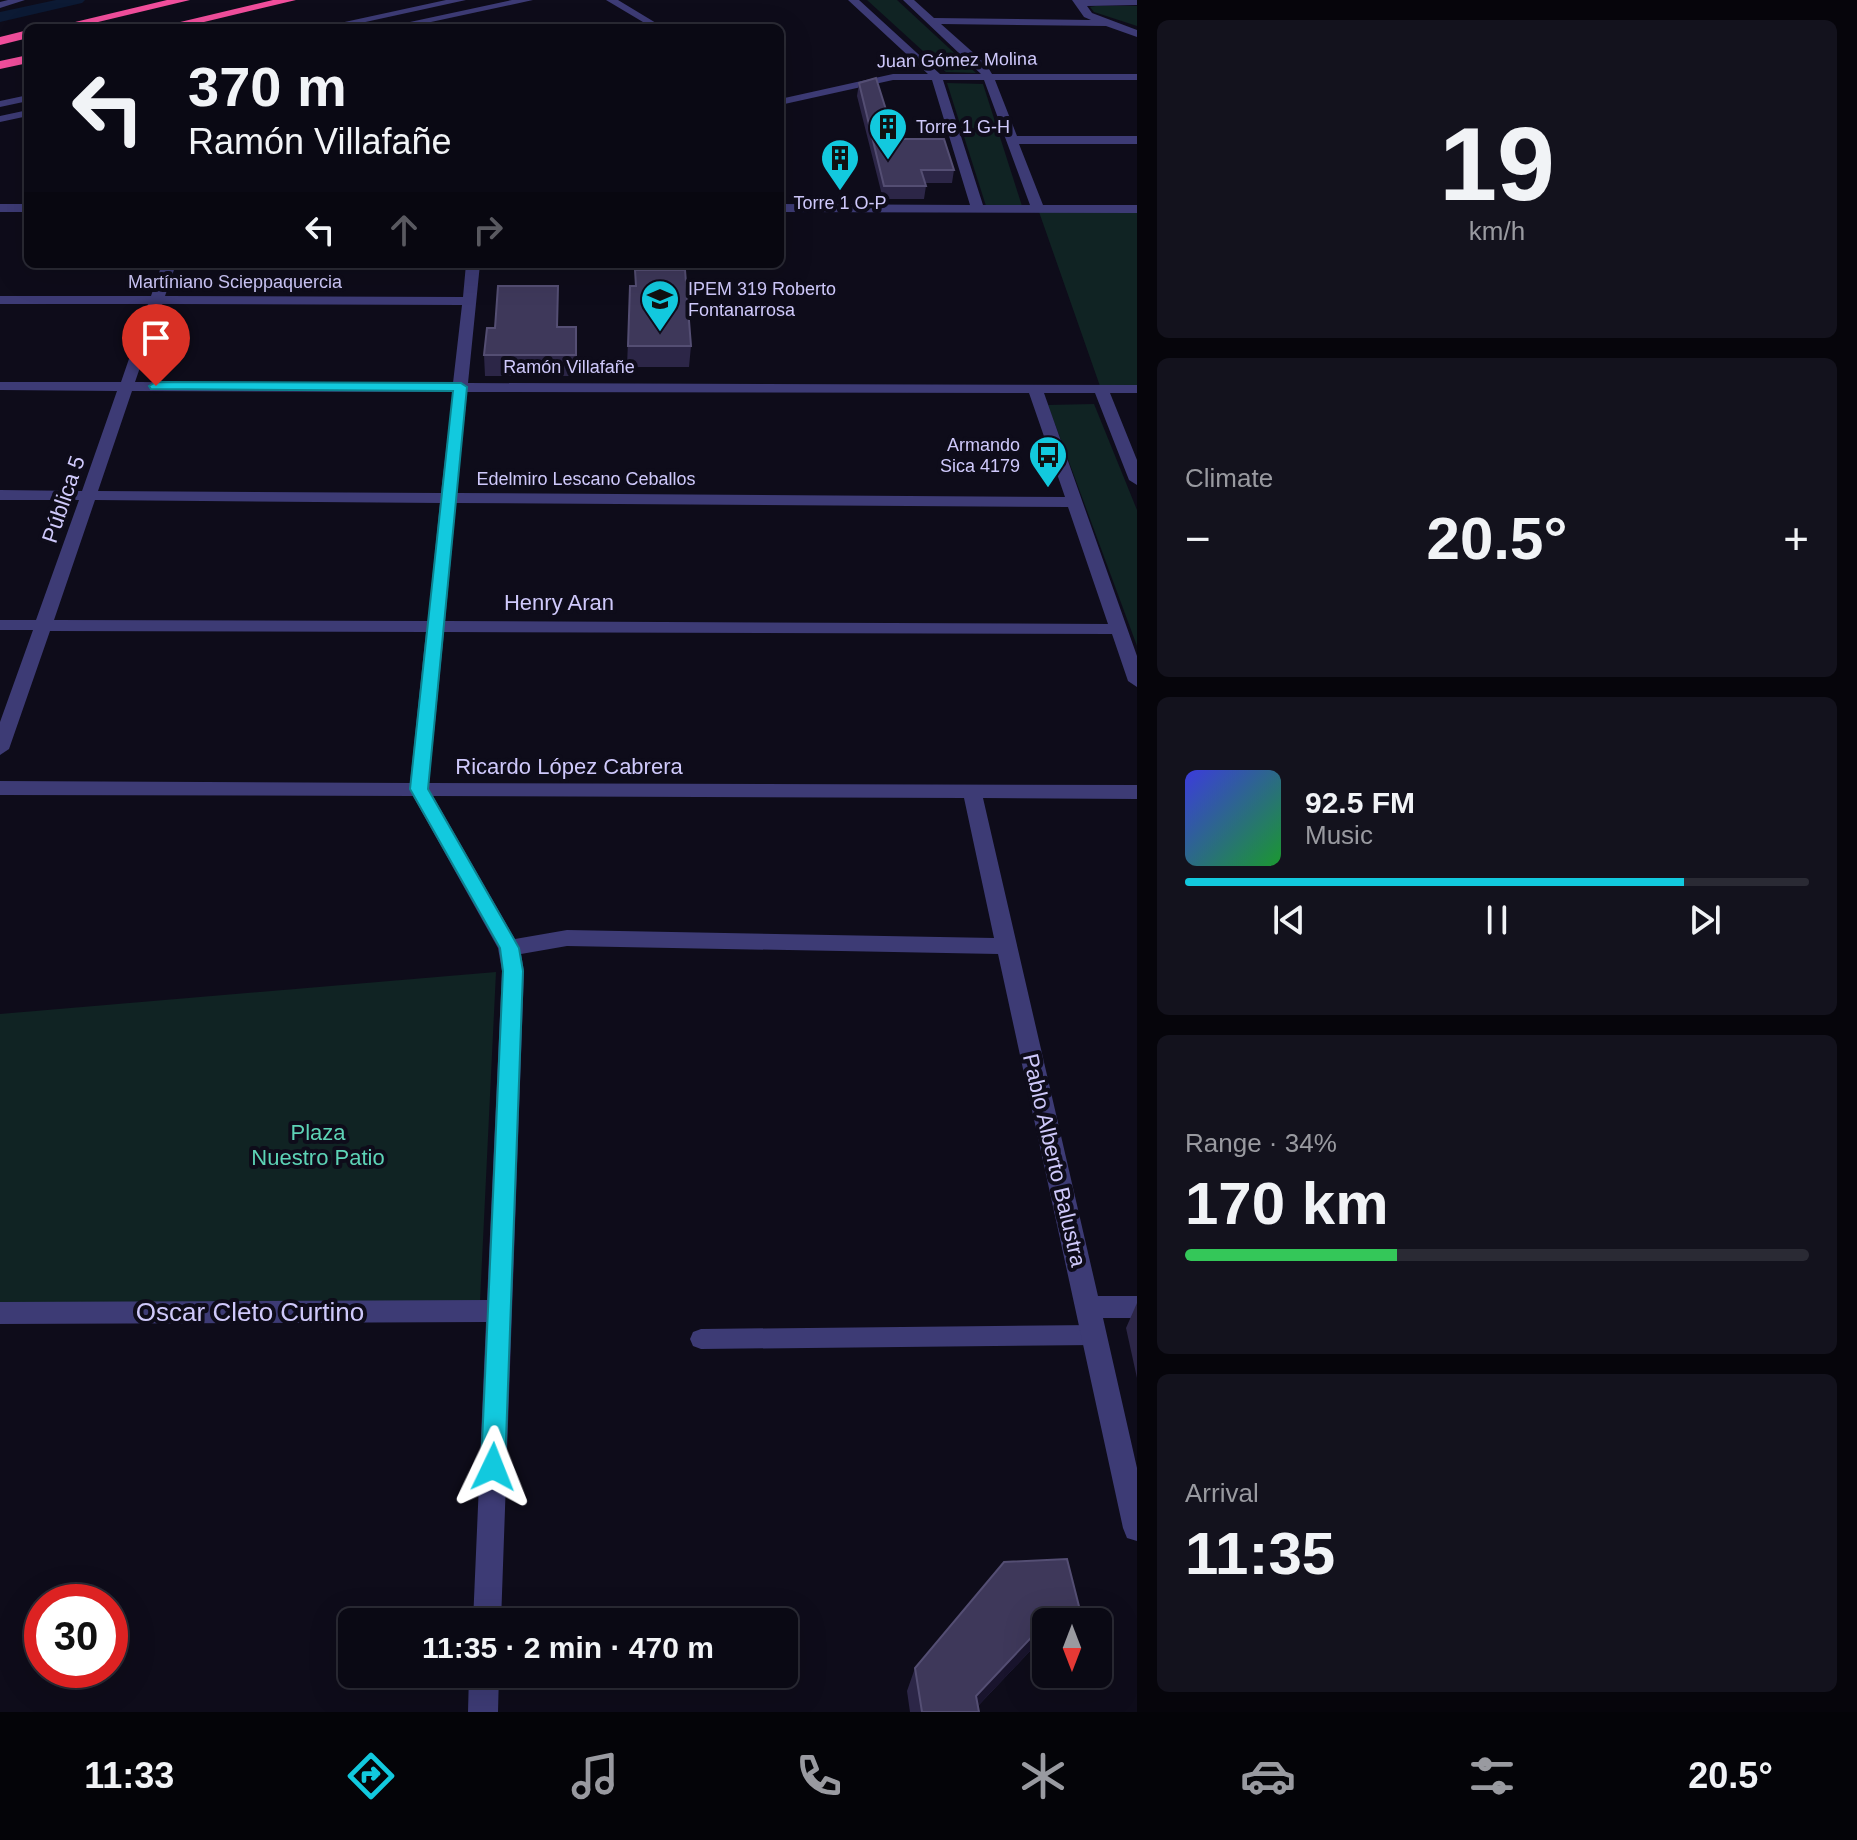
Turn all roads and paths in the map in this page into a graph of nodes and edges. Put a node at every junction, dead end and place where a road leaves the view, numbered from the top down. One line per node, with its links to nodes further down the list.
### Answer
1 (20, 0): 11 (street)
2 (184, 0): 14 (highway)
3 (290, 0): 15 (highway)
4 (461, 0): 16 (street)
5 (528, 0): 17 (street)
6 (611, 0): 18 (lane)
7 (853, 0): 24 (street)
8 (908, 0): 12 (street)
9 (1078, 1): 10 (street); 13 (street)
10 (1137, 2)
11 (0, 5)
12 (934, 21): 13 (street); 25 (street)
13 (1104, 23): 19 (street)
14 (74, 24)
15 (179, 24)
16 (342, 24)
17 (416, 24)
18 (653, 24)
19 (1137, 34)
20 (24, 35): 21 (highway)
21 (0, 41)
22 (24, 60): 23 (highway)
23 (0, 65)
24 (936, 76): 25 (street, Juan Gómez Molina); 28 (street, Juan Gómez Molina); 39 (street)
25 (988, 76): 26 (street, Juan Gómez Molina); 34 (street)
26 (1137, 77)
27 (24, 99): 29 (street)
28 (784, 101)
29 (0, 104)
30 (24, 114): 31 (street)
31 (0, 119)
32 (0, 127): 33 (street)
33 (24, 127)
34 (1012, 140): 35 (street); 40 (street)
35 (1137, 140)
36 (0, 208): 37 (street)
37 (24, 208)
38 (784, 208): 39 (street)
39 (978, 209): 40 (street)
40 (1038, 209): 41 (street)
41 (1137, 209)
42 (167, 268): 45 (street, Pública 5)
43 (473, 268): 46 (street)
44 (0, 300): 45 (street, Martíniano Scieppaquercia)
45 (155, 300): 46 (street, Martíniano Scieppaquercia); 48 (street, Pública 5)
46 (469, 301): 49 (street)
47 (0, 386): 48 (street, Ramón Villafañe)
48 (125, 386): 49 (street, Ramón Villafañe); 55 (street, Pública 5)
49 (461, 387): 50 (street, Ramón Villafañe); 56 (street)
50 (1035, 389): 51 (street, Ramón Villafañe); 57 (street)
51 (1101, 389): 52 (street, Ramón Villafañe); 53 (street)
52 (1137, 389)
53 (1137, 480)
54 (0, 495): 55 (street, Edelmiro Lescano Ceballos)
55 (88, 495): 56 (street, Edelmiro Lescano Ceballos); 59 (street, Pública 5)
56 (449, 498): 57 (street, Edelmiro Lescano Ceballos); 60 (street)
57 (1075, 502): 61 (street)
58 (0, 625): 59 (street, Henry Aran)
59 (43, 625): 60 (street, Henry Aran); 63 (street, Pública 5)
60 (436, 626): 61 (street, Henry Aran); 65 (street)
61 (1119, 629): 62 (street)
62 (1137, 681)
63 (0, 749)
64 (0, 788): 65 (street, Ricardo López Cabrera)
65 (419, 789): 66 (street, Ricardo López Cabrera); 69 (street)
66 (972, 791): 67 (street, Ricardo López Cabrera); 68 (street, Pablo Alberto Balustra)
67 (1137, 792)
68 (1004, 946): 69 (street); 70 (street, Pablo Alberto Balustra)
69 (509, 948): 72 (street)
70 (1089, 1307): 71 (street); 74 (street, Pablo Alberto Balustra)
71 (1137, 1307)
72 (500, 1311): 73 (street, Oscar Cleto Curtino); 77 (street)
73 (0, 1313)
74 (1095, 1335): 75 (lane); 76 (street, Pablo Alberto Balustra)
75 (701, 1339)
76 (1137, 1528)
77 (488, 1608)
78 (484, 1688): 79 (street)
79 (483, 1712)

